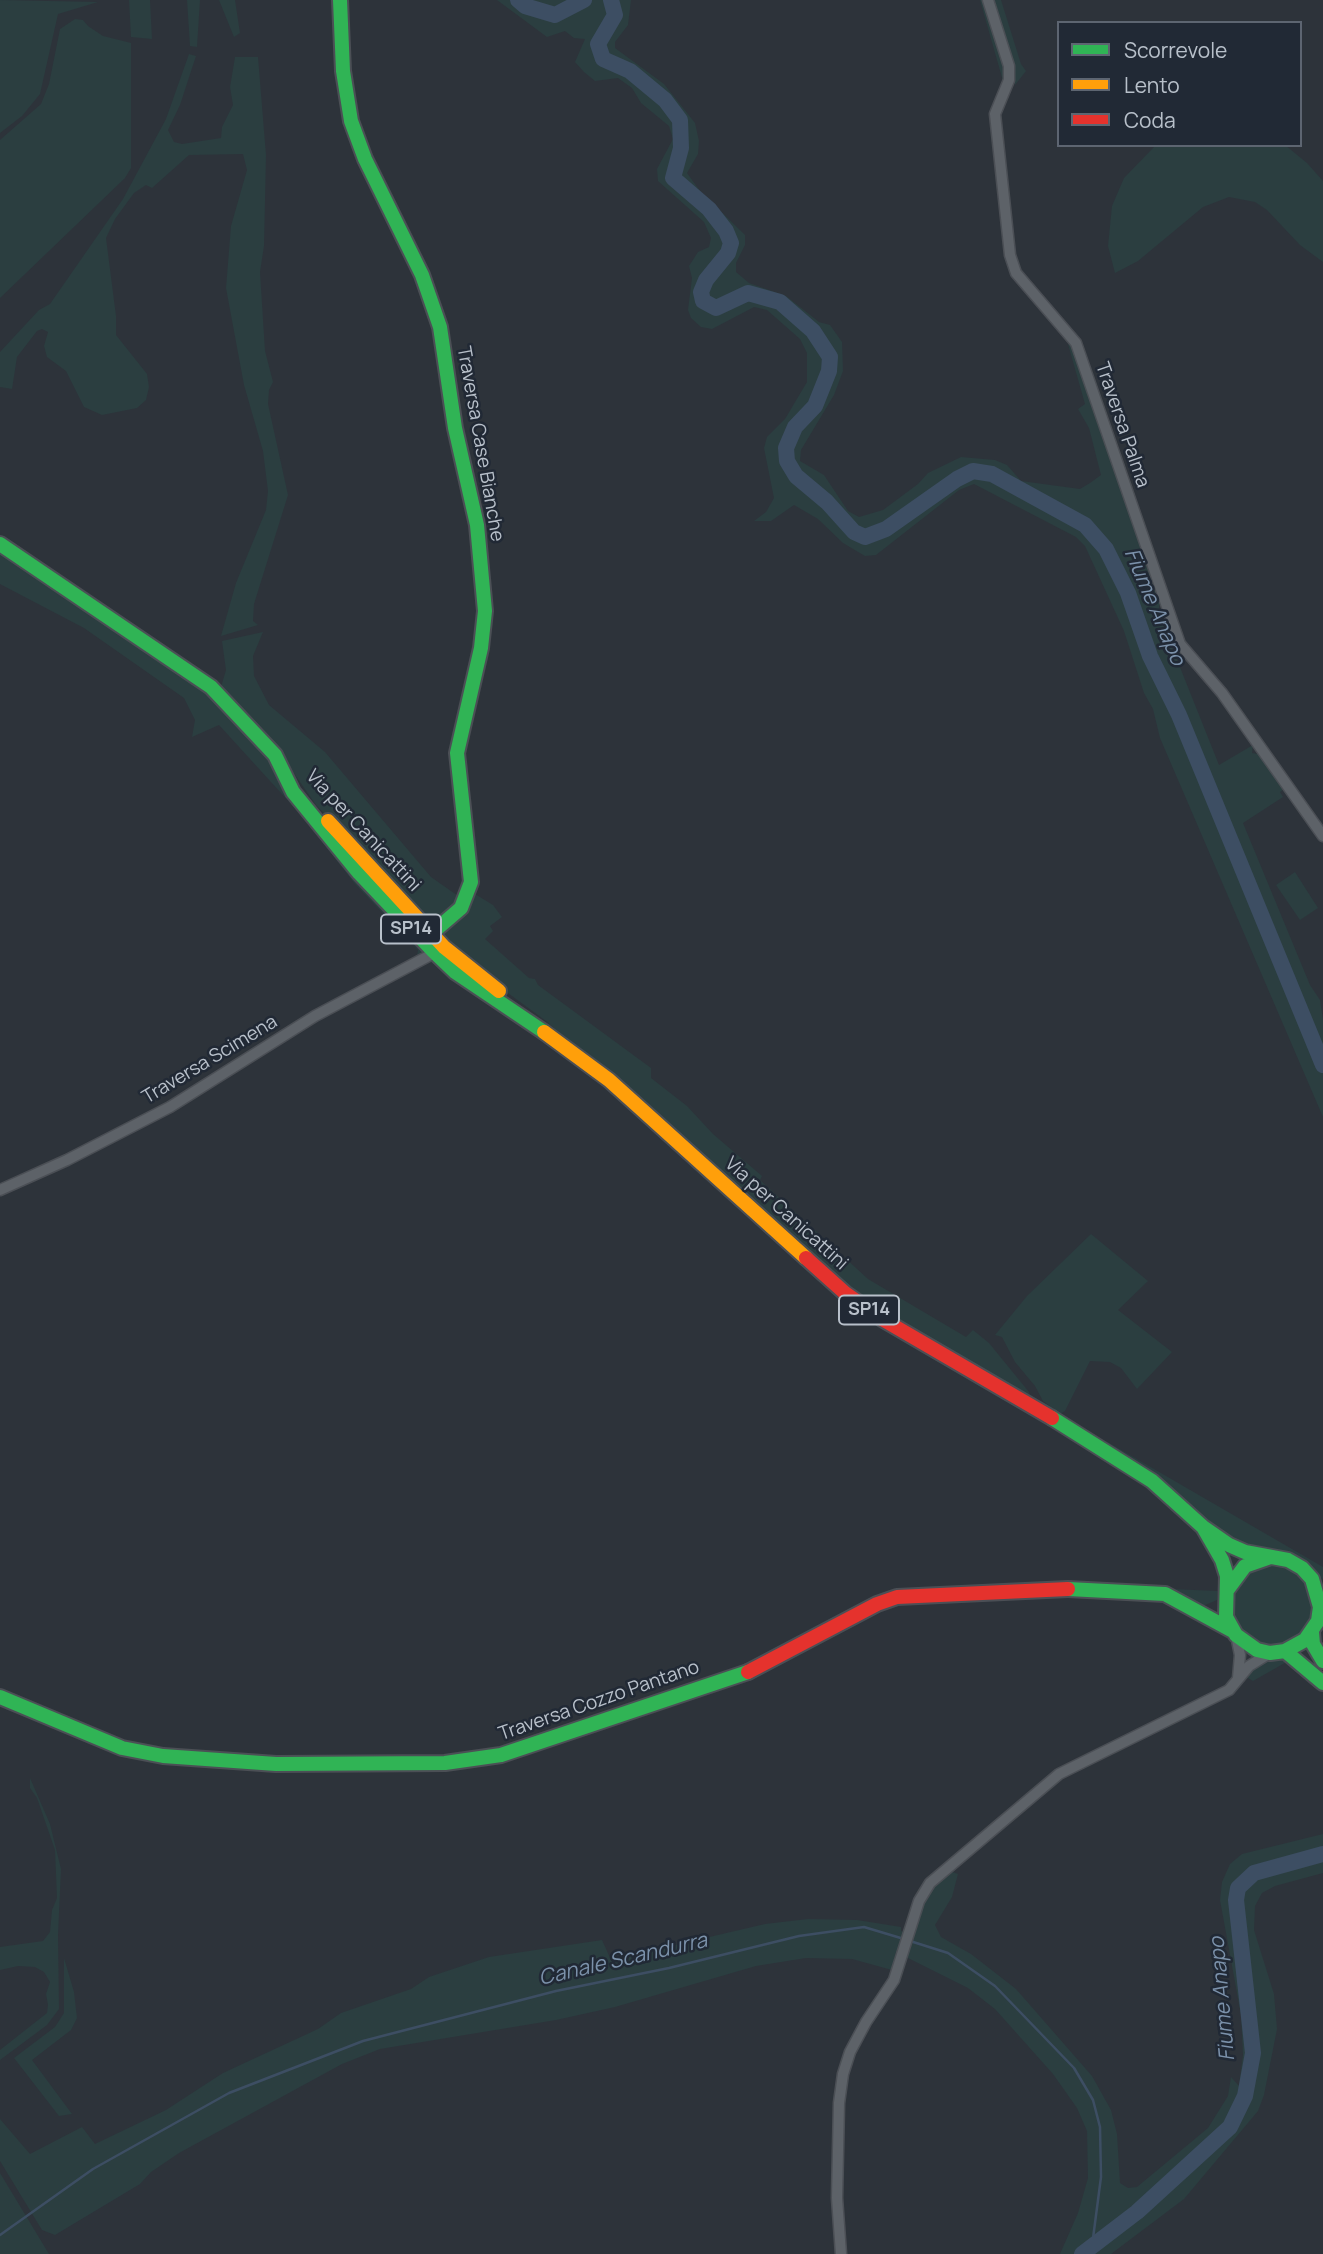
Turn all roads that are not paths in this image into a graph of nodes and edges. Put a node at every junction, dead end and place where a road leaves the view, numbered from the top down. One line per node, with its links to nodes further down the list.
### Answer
1 (340, 0): 7 (main road, Traversa Case Bianche)
2 (988, 0): 5 (street, Traversa Palma)
3 (0, 544): 4 (main road, Via per Canicattini / SP14)
4 (287, 778): 6 (main road, Via per Canicattini / SP14); 7 (main road, Via per Canicattini / SP14)
5 (1323, 836)
6 (359, 873): 7 (main road); 8 (main road, Via per Canicattini / SP14)
7 (432, 933): 8 (main road); 9 (main road, Via per Canicattini / SP14)
8 (433, 951): 9 (street); 10 (main road, Via per Canicattini / SP14); 11 (street, Traversa Scimena)
9 (492, 985): 10 (main road, Via per Canicattini / SP14)
10 (568, 1048): 12 (main road, Via per Canicattini / SP14)
11 (0, 1190)
12 (1203, 1527): 13 (main road); 15 (main road)
13 (1273, 1558): 14 (main road); 15 (main road)
14 (1318, 1581): 17 (main road)
15 (1226, 1595): 16 (main road); 18 (main road)
16 (1198, 1610): 18 (main road, Traversa Cozzo Pantano); 23 (main road, Traversa Cozzo Pantano)
17 (1318, 1621): 19 (main road); 20 (main road)
18 (1234, 1633): 19 (main road); 21 (street)
19 (1277, 1652): 21 (street); 22 (main road)
20 (1323, 1661)
21 (1238, 1679): 24 (street)
22 (1323, 1683)
23 (0, 1697)
24 (841, 2254)

